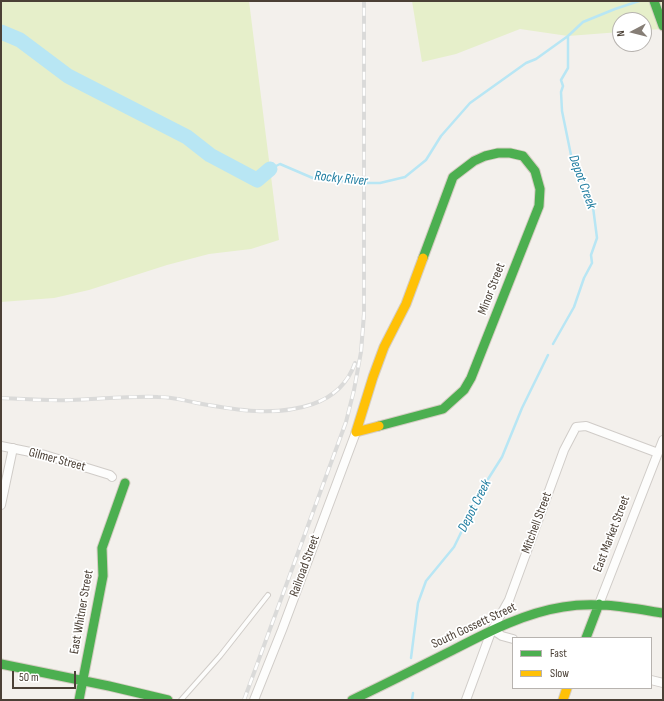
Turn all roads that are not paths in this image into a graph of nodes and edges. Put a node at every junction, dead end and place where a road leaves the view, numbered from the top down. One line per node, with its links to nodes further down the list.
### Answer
1 (654, 1): 2 (main road)
2 (663, 25)
3 (356, 432): 3 (main road, Minor Street); 25 (street, Railroad Street)
4 (662, 443): 7 (street, East Market Street)
5 (1, 446): 6 (street, Gilmer Street)
6 (13, 448): 8 (street, Gilmer Street); 10 (street)
7 (658, 453): 12 (street, East Market Street); 14 (street, Mitchell Street)
8 (112, 477)
9 (125, 483): 19 (main road, East Whitner Street)
10 (1, 505)
11 (268, 595): 24 (lane)
12 (599, 604): 13 (main road, South Gossett Street); 14 (main road, South Gossett Street); 15 (main road, East Market Street)
13 (663, 613)
14 (493, 630): 16 (street); 26 (main road, South Gossett Street); 27 (street, Mitchell Street)
15 (586, 637)
16 (512, 639)
17 (1, 664): 19 (main road)
18 (652, 680): 20 (street)
19 (83, 681): 22 (main road, East Whitner Street); 23 (main road)
20 (663, 683)
21 (567, 689): 28 (main road)
22 (79, 700)
23 (168, 700)
24 (181, 700)
25 (254, 700)
26 (352, 700)
27 (466, 700)
28 (563, 700)

